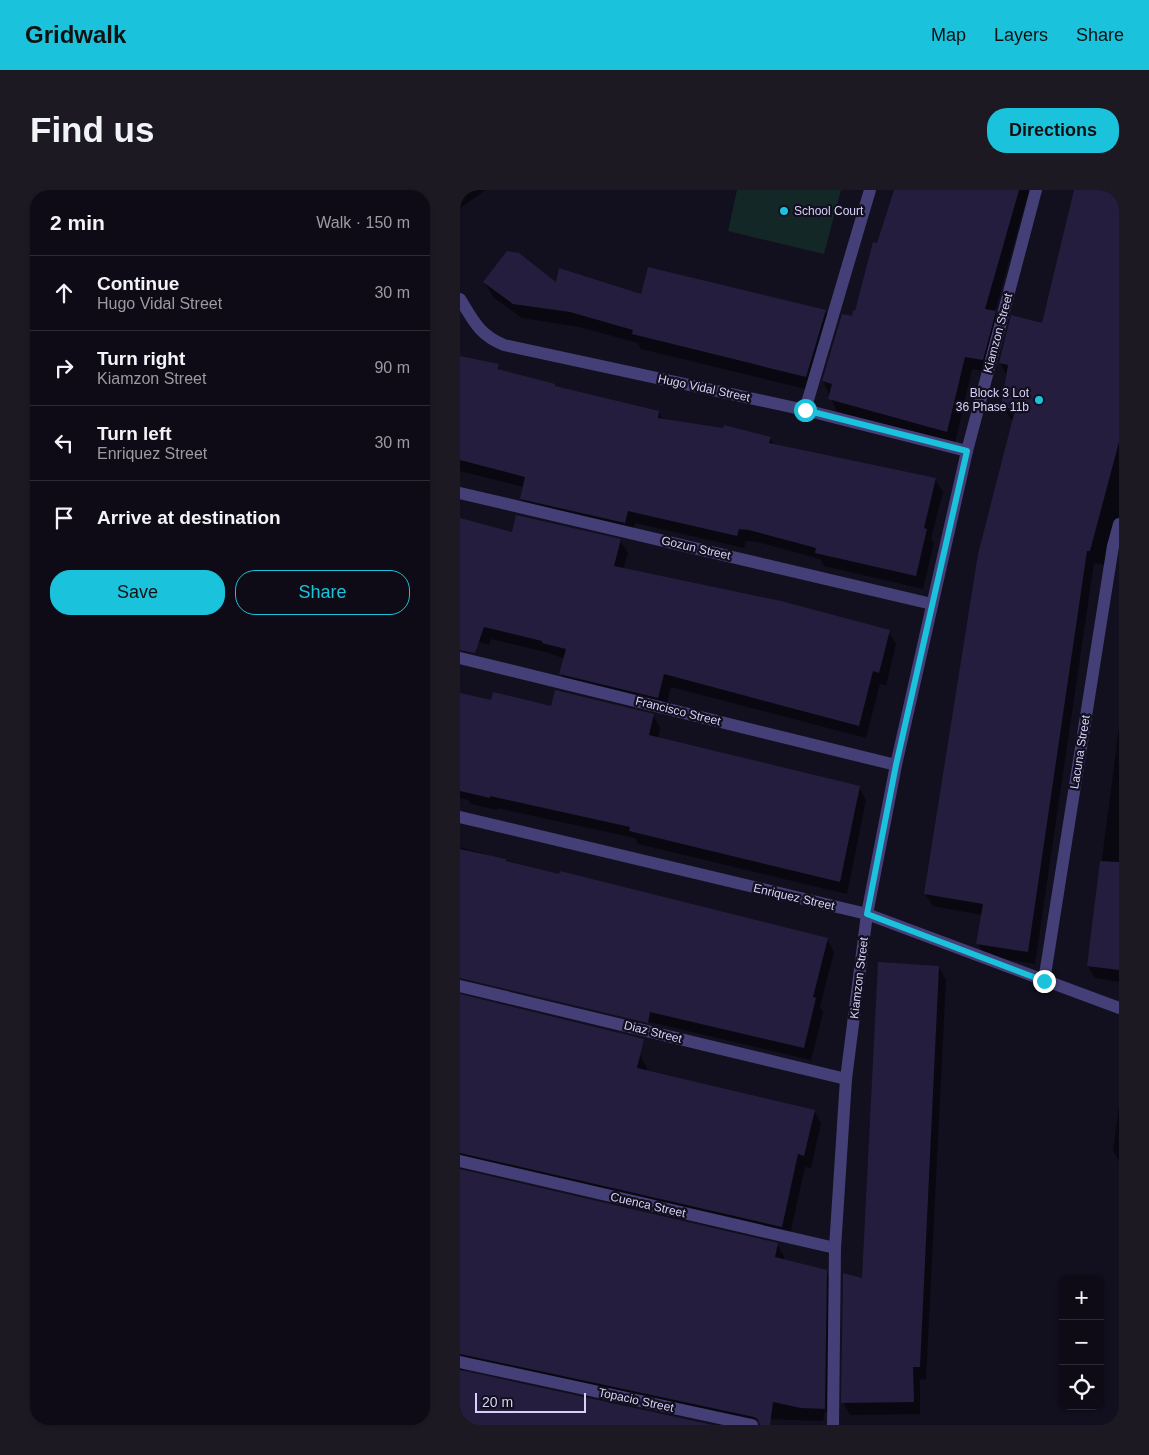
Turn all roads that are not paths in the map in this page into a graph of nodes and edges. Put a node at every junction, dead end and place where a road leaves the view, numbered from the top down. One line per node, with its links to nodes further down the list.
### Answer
1 (870, 190): 4 (street)
2 (1036, 190): 5 (street, Kiamzon Street)
3 (460, 299): 4 (street, Hugo Vidal Street)
4 (805, 410): 5 (street, Hugo Vidal Street)
5 (967, 451): 8 (street, Kiamzon Street)
6 (460, 493): 8 (street, Gozun Street)
7 (1119, 524): 13 (street, Lacuna Street)
8 (932, 604): 10 (street, Kiamzon Street)
9 (460, 658): 10 (street, Francisco Street)
10 (896, 765): 12 (street, Kiamzon Street)
11 (460, 817): 12 (street, Enriquez Street)
12 (867, 914): 13 (street, Enriquez Street); 16 (street, Kiamzon Street)
13 (1044, 981): 15 (street, Enriquez Street)
14 (460, 986): 16 (street, Diaz Street)
15 (1119, 1008)
16 (846, 1079): 18 (street, Kiamzon Street)
17 (460, 1161): 18 (street, Cuenca Street)
18 (835, 1248): 21 (street, Kiamzon Street)
19 (460, 1362): 20 (street, Topacio Street)
20 (752, 1425)
21 (833, 1425)

